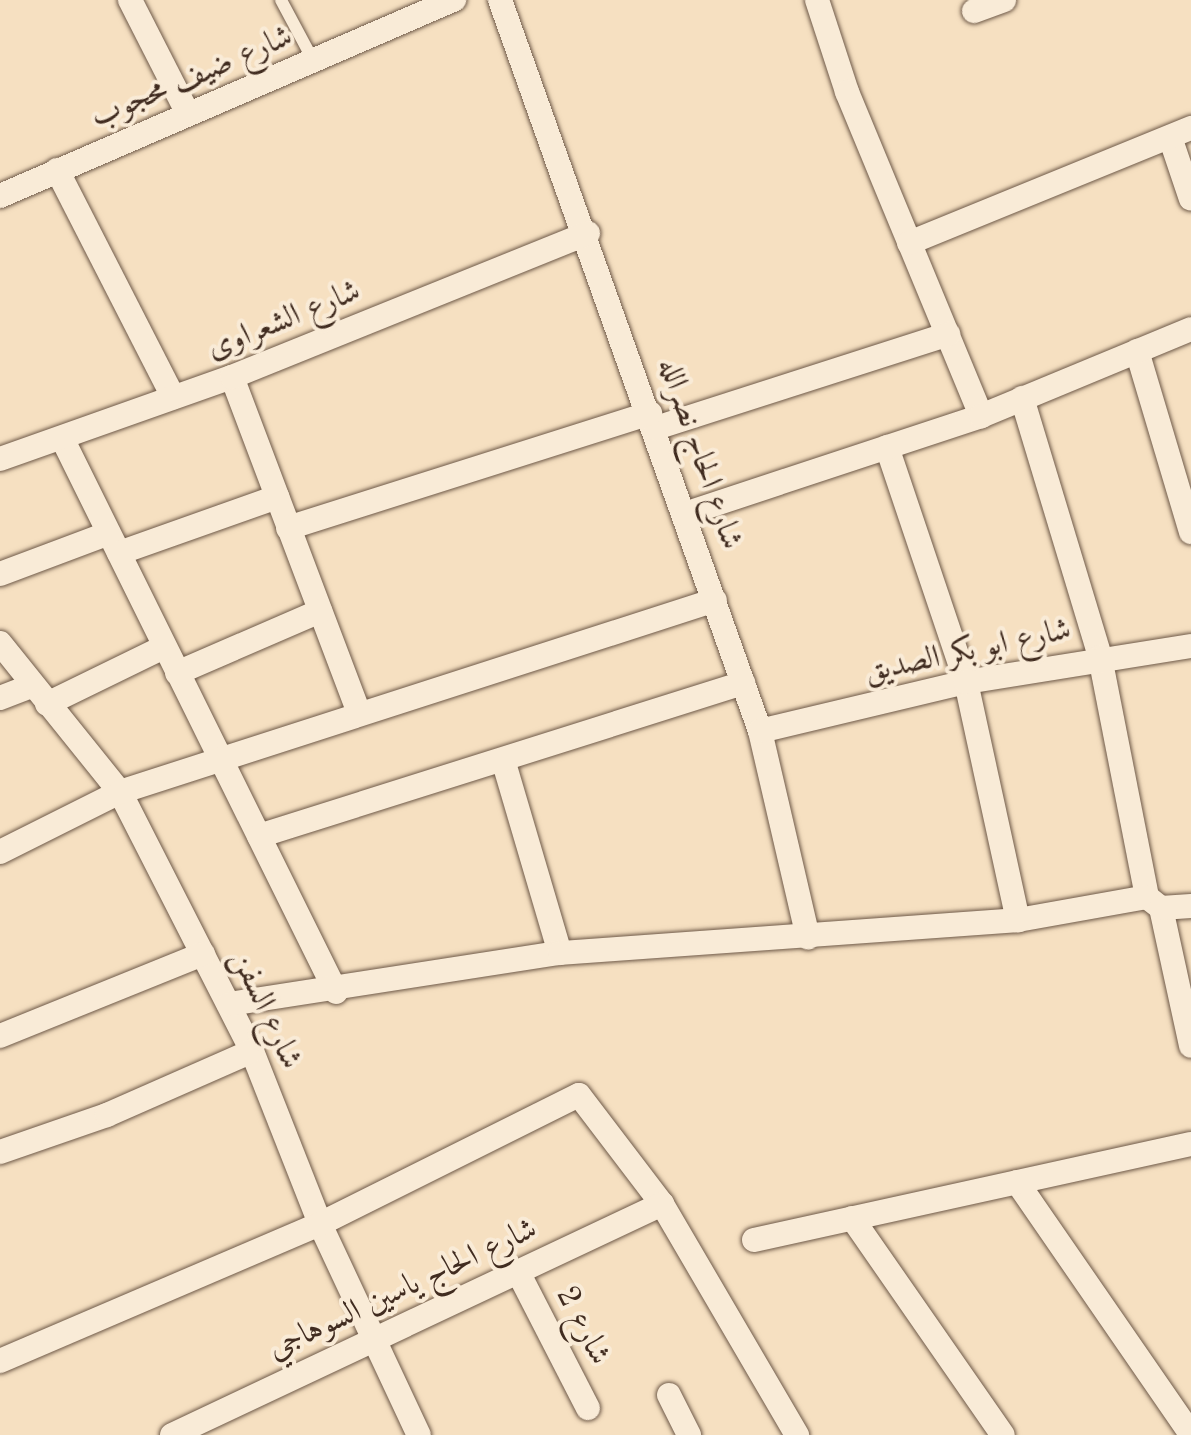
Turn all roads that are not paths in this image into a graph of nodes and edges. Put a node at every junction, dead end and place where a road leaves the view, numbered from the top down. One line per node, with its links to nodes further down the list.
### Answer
1 (130, 0): 9 (street)
2 (281, 0): 8 (lane)
3 (454, 0): 8 (street, شارع ضيف محجوب)
4 (500, 0): 14 (street, شارع الحاج نصرالله)
5 (817, 0): 15 (street)
6 (1004, 0): 7 (street)
7 (974, 11)
8 (313, 60): 9 (street, شارع ضيف محجوب)
9 (188, 114): 11 (street, شارع ضيف محجوب)
10 (1180, 132): 13 (street); 15 (street)
11 (57, 170): 12 (street, شارع ضيف محجوب); 20 (street)
12 (0, 196)
13 (1191, 199)
14 (588, 233): 19 (street, شارع الشعراوى); 23 (street, شارع الحاج نصرالله)
15 (909, 243): 17 (street)
16 (1191, 329): 18 (street)
17 (948, 334): 22 (street); 23 (street)
18 (1137, 351): 21 (street); 30 (street)
19 (232, 377): 20 (street, شارع الشعراوى); 27 (street)
20 (173, 397): 24 (street, شارع الشعراوى)
21 (1022, 398): 22 (street); 38 (street)
22 (981, 416): 25 (street)
23 (653, 421): 28 (street, شارع الحاج نصرالله); 29 (street)
24 (62, 438): 26 (street, شارع الشعراوى); 31 (street)
25 (887, 447): 28 (street); 40 (street)
26 (0, 459)
27 (277, 497): 29 (street); 31 (street)
28 (685, 514): 33 (street, شارع الحاج نصرالله)
29 (288, 528): 34 (street)
30 (1191, 532)
31 (114, 543): 32 (street); 37 (street)
32 (0, 574)
33 (715, 600): 41 (street, شارع الحاج نصرالله); 44 (street)
34 (320, 611): 39 (street); 44 (street)
35 (0, 643): 42 (street, شارع السفن)
36 (1191, 646): 38 (street, شارع ابو بكر الصديق)
37 (164, 647): 39 (street); 42 (street)
38 (1100, 657): 40 (street, شارع ابو بكر الصديق); 51 (street)
39 (177, 673): 46 (street)
40 (966, 682): 45 (street, شارع ابو بكر الصديق); 53 (street)
41 (743, 683): 45 (street, شارع الحاج نصرالله); 47 (street)
42 (40, 695): 43 (street); 48 (street, شارع السفن)
43 (0, 698)
44 (359, 713): 46 (street)
45 (760, 731): 54 (street, شارع الحاج نصرالله)
46 (223, 763): 48 (street); 49 (street)
47 (504, 763): 49 (street); 55 (street)
48 (120, 792): 50 (street); 56 (street, شارع السفن)
49 (259, 836): 57 (street)
50 (0, 852)
51 (1154, 903): 52 (street); 53 (street); 60 (street)
52 (1191, 906)
53 (1018, 920): 54 (street)
54 (808, 938): 55 (street)
55 (560, 953): 57 (street)
56 (203, 954): 58 (street, شارع السفن); 59 (street)
57 (336, 992): 58 (street)
58 (229, 1004): 61 (street, شارع السفن)
59 (0, 1036)
60 (1191, 1046)
61 (252, 1051): 63 (street); 67 (street, شارع السفن)
62 (1191, 1144): 64 (street)
63 (0, 1152)
64 (1017, 1182): 66 (street); 74 (street)
65 (662, 1204): 67 (street); 69 (street, شارع الحاج ياسين السوهاجي); 78 (street)
66 (852, 1218): 68 (street); 79 (street)
67 (320, 1224): 70 (street, شارع السفن); 71 (street)
68 (754, 1240)
69 (518, 1272): 70 (street, شارع الحاج ياسين السوهاجي); 73 (street, شارع 2)
70 (374, 1338): 75 (street, شارع الحاج ياسين السوهاجي); 76 (street, شارع السفن)
71 (0, 1361)
72 (669, 1395): 77 (street)
73 (588, 1408)
74 (1191, 1434)
75 (172, 1435)
76 (419, 1435)
77 (689, 1435)
78 (797, 1435)
79 (1003, 1435)

